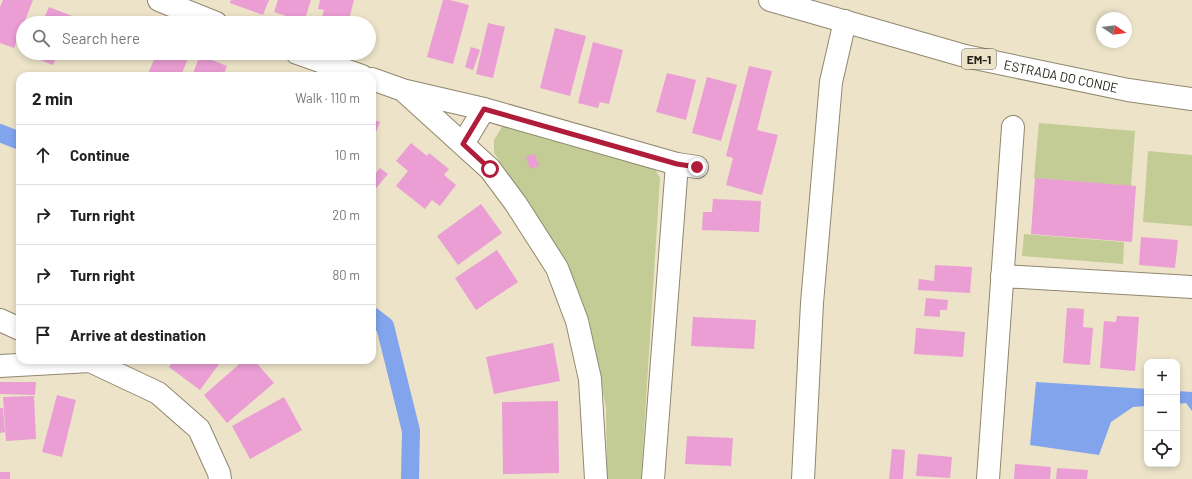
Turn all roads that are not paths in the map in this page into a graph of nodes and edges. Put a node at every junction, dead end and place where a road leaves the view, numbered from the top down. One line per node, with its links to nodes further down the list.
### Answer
1 (159, 0): 3 (street)
2 (770, 0): 4 (street, ESTRADA DO CONDE / EM-1)
3 (199, 16)
4 (845, 21): 9 (street, ESTRADA DO CONDE / EM-1); 23 (street)
5 (317, 60): 6 (street)
6 (351, 72)
7 (376, 80): 8 (street)
8 (403, 90): 10 (street); 12 (street)
9 (1192, 99)
10 (484, 109): 12 (street); 22 (street)
11 (1013, 127): 13 (street)
12 (463, 144): 21 (street)
13 (1002, 276): 14 (street); 24 (street)
14 (1192, 287)
15 (0, 320): 16 (street)
16 (16, 327)
17 (36, 364): 19 (street)
18 (95, 364): 20 (street)
19 (0, 366)
20 (220, 479)
21 (596, 479)
22 (653, 479)
23 (803, 479)
24 (988, 479)

